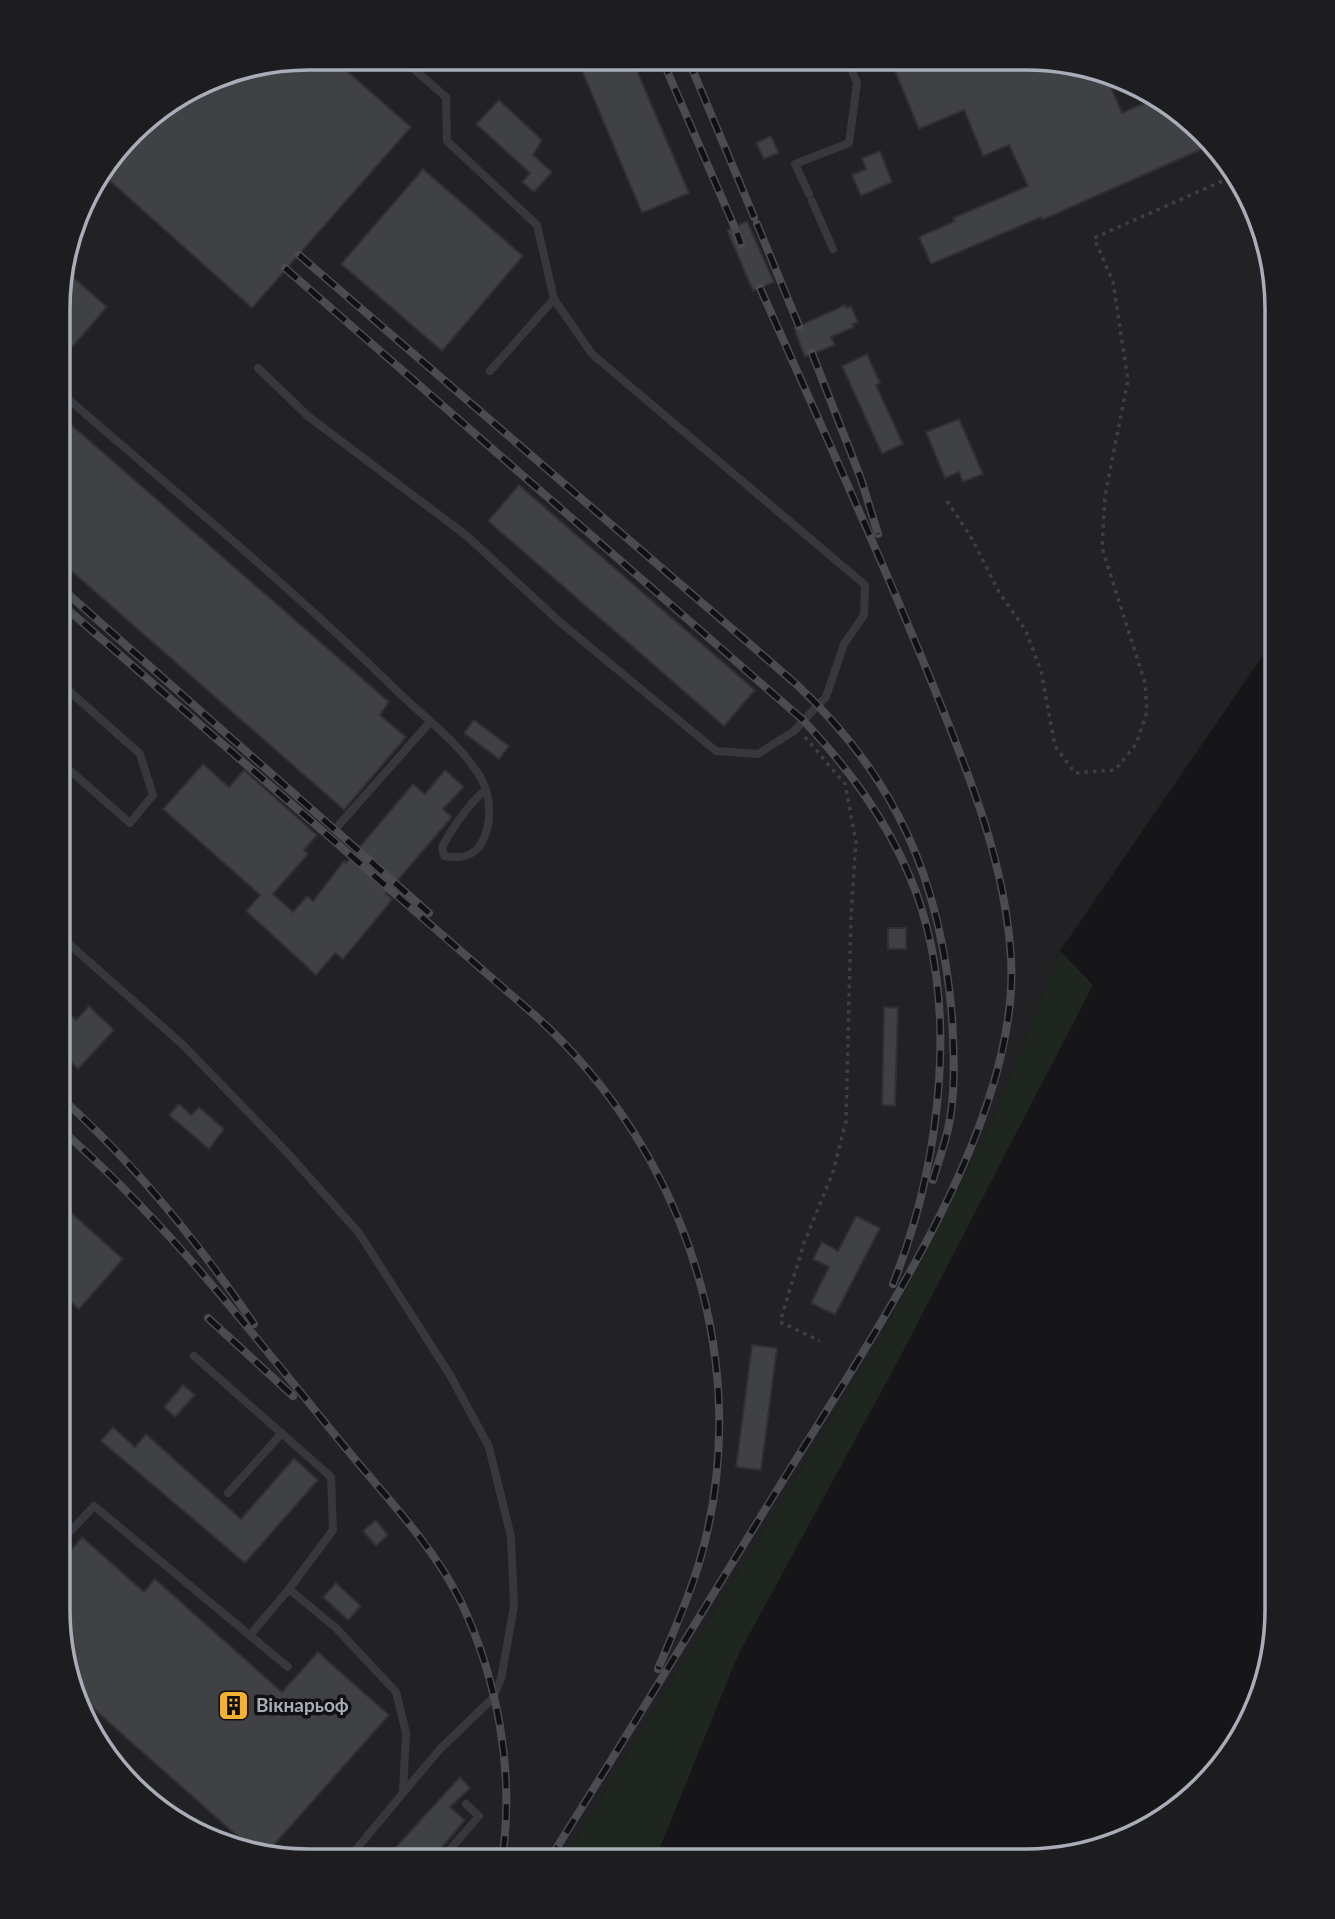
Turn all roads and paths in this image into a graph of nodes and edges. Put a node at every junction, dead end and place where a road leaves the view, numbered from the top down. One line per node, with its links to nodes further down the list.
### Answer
1 (852, 70): 4 (lane)
2 (416, 71): 5 (lane)
3 (1227, 179): 9 (path)
4 (833, 249)
5 (554, 299): 7 (lane); 12 (lane)
6 (258, 368): 12 (lane)
7 (490, 371)
8 (70, 401): 11 (lane)
9 (947, 501)
10 (70, 693): 13 (lane)
11 (430, 722): 14 (lane); 15 (lane)
12 (797, 728): 17 (path)
13 (70, 771)
14 (485, 790): 14 (lane)
15 (338, 826)
16 (70, 945): 25 (lane)
17 (820, 1341)
18 (194, 1356): 19 (lane)
19 (282, 1433): 20 (lane); 22 (lane)
20 (228, 1493)
21 (70, 1532): 23 (lane)
22 (289, 1589): 23 (lane); 25 (lane)
23 (251, 1634): 24 (lane)
24 (288, 1667)
25 (403, 1791): 27 (lane)
26 (466, 1804): 28 (lane)
27 (356, 1849)
28 (450, 1849)

